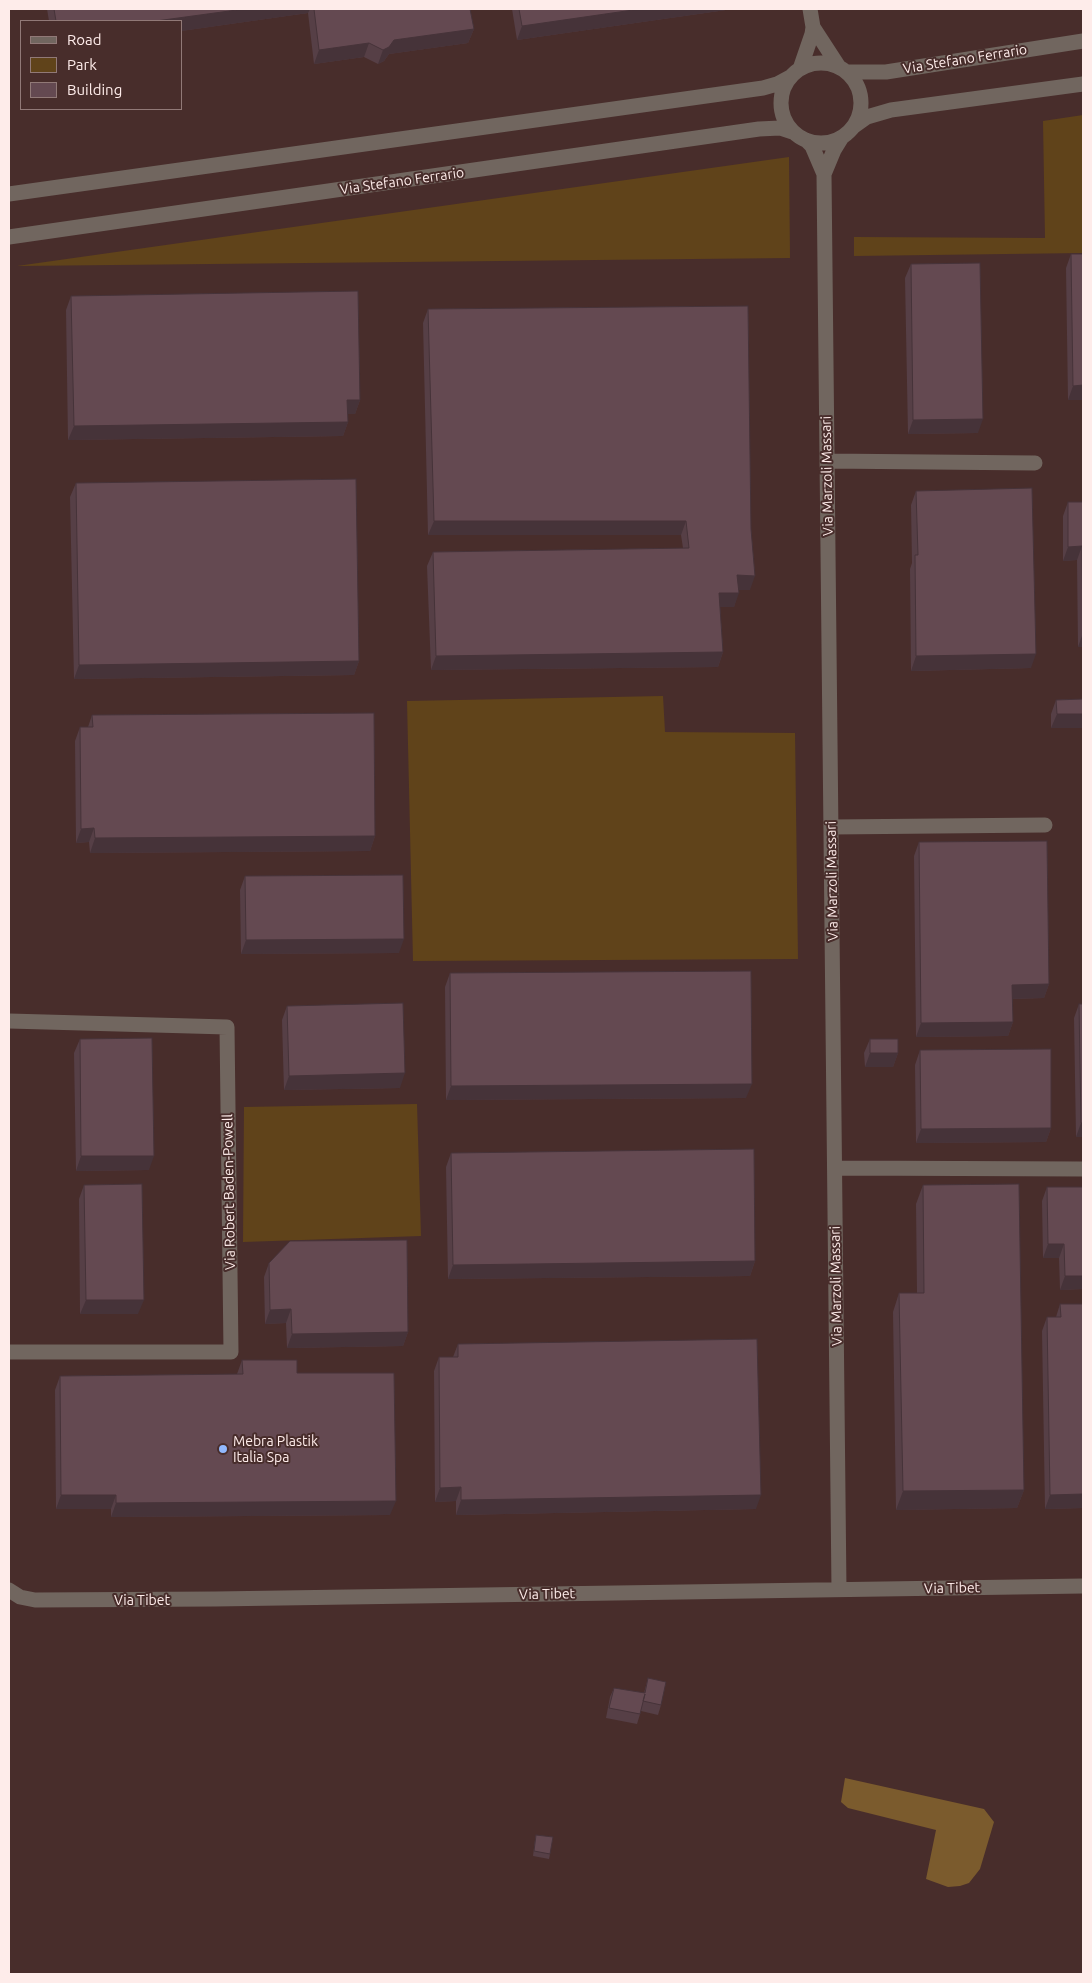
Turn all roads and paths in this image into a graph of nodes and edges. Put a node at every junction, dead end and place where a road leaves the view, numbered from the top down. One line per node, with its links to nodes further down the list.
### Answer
1 (810, 9): 2 (street)
2 (813, 27): 4 (street); 5 (street)
3 (1083, 41): 4 (street, Via Stefano Ferrario)
4 (843, 70): 5 (street); 7 (street)
5 (795, 73): 8 (street); 10 (street)
6 (1083, 84): 7 (street)
7 (847, 132): 8 (street); 9 (street, Via Marzoli Massari)
8 (800, 136): 9 (street, Via Marzoli Massari); 11 (street, Via Stefano Ferrario)
9 (824, 174): 12 (street, Via Marzoli Massari)
10 (9, 194)
11 (9, 237)
12 (827, 461): 13 (street); 15 (street, Via Marzoli Massari)
13 (1035, 463)
14 (1045, 825): 15 (street)
15 (831, 827): 17 (street, Via Marzoli Massari)
16 (9, 1021): 19 (street, Via Robert Baden-Powell)
17 (835, 1168): 18 (street); 21 (street, Via Marzoli Massari)
18 (1083, 1169)
19 (9, 1352)
20 (1083, 1586): 21 (street, Via Tibet)
21 (839, 1589): 22 (street, Via Tibet)
22 (11, 1591)

